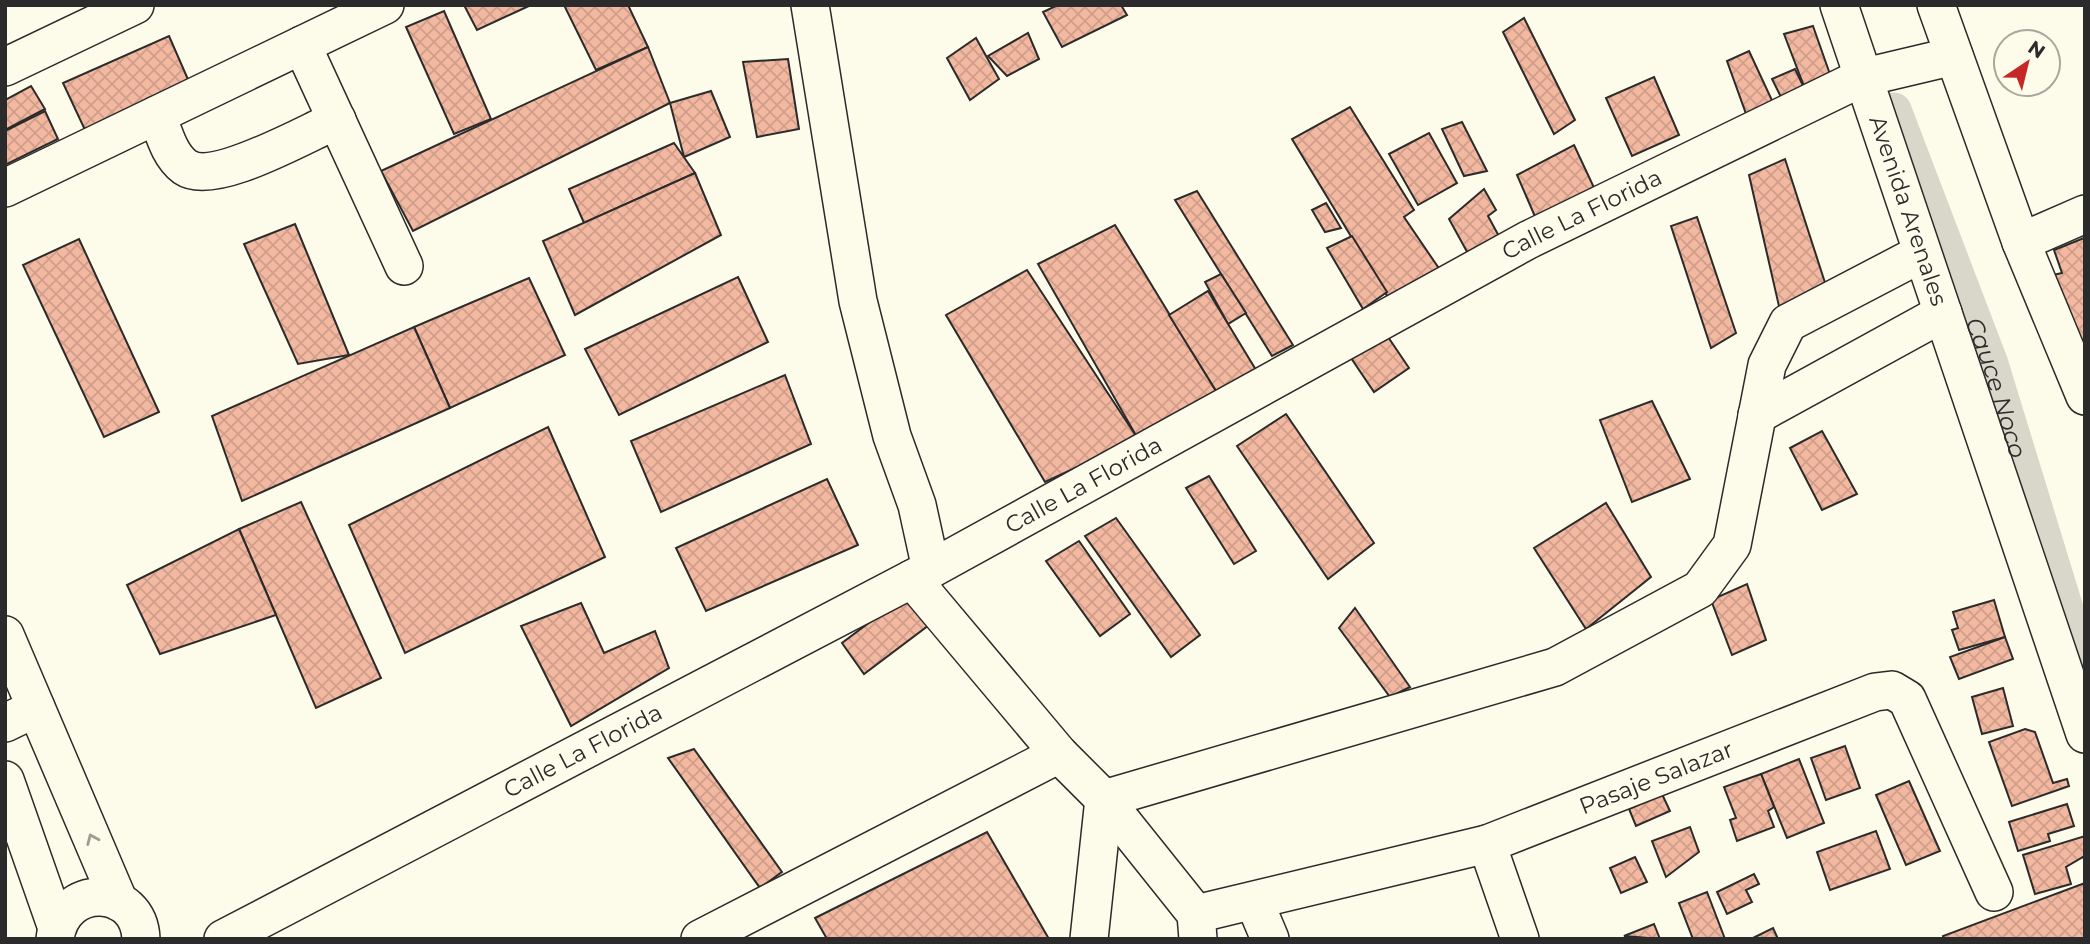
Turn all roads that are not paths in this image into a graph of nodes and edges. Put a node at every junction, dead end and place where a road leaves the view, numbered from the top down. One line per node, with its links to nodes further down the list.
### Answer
1 (135, 5): 8 (street)
2 (385, 5): 6 (street)
3 (810, 5): 20 (street)
4 (1839, 5): 9 (street, Avenida Arenales)
5 (1936, 5): 7 (street)
6 (302, 45): 10 (street); 11 (street)
7 (1954, 57): 9 (street, Calle La Florida); 14 (street)
8 (5, 67)
9 (1861, 78): 15 (street, Avenida Arenales); 20 (street, Calle La Florida)
10 (157, 115): 11 (street); 12 (street)
11 (337, 120): 16 (street)
12 (5, 188)
13 (2085, 214): 14 (street)
14 (2021, 242): 18 (street)
15 (1922, 253): 17 (street, Avenida Arenales); 19 (street)
16 (404, 266)
17 (1943, 313): 19 (street); 23 (street, Avenida Arenales)
18 (2085, 396)
19 (1758, 415): 26 (street)
20 (921, 574): 24 (street); 34 (street, Calle La Florida)
21 (5, 635): 22 (street)
22 (21, 716): 30 (street, one-way to 22)
23 (2085, 734)
24 (1059, 754): 26 (street); 35 (street)
25 (5, 780): 32 (street)
26 (1104, 799): 31 (street); 36 (street)
27 (1487, 844): 28 (street, Pasaje Salazar); 29 (street, Pasaje Salazar); 38 (street)
28 (1994, 892)
29 (1254, 901): 31 (street, Pasaje Salazar); 37 (street)
30 (119, 902): 32 (street); 33 (street)
31 (1197, 927)
32 (56, 933)
33 (141, 939)
34 (223, 939)
35 (700, 939)
36 (1089, 939)
37 (1270, 939)
38 (1520, 939)

